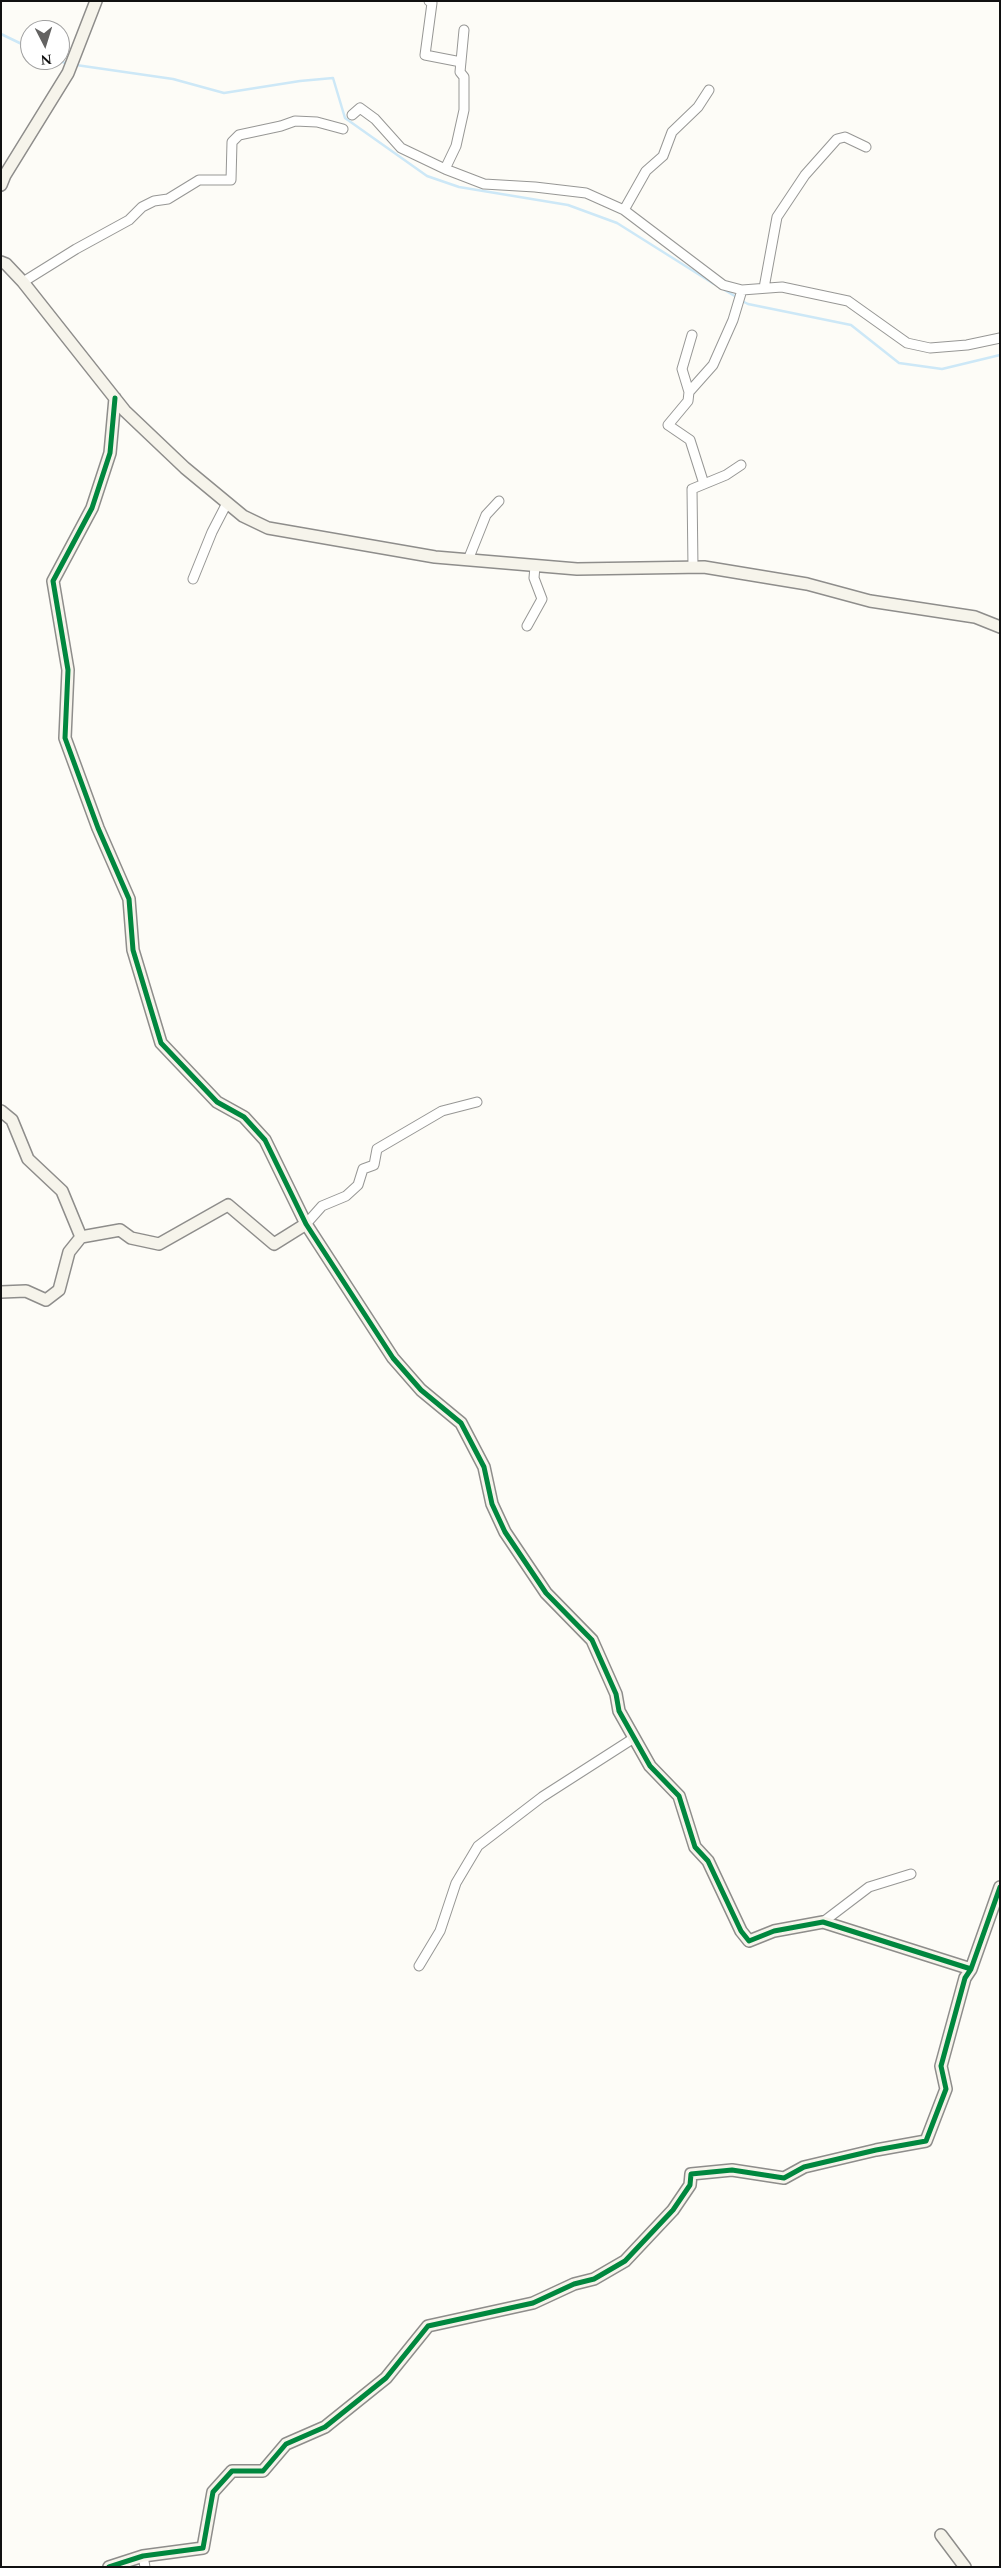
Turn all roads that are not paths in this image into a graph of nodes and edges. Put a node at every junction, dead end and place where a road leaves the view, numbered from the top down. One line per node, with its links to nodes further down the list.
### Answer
1 (96, 1): 10 (street)
2 (429, 1): 4 (street)
3 (464, 30): 4 (street)
4 (461, 62): 9 (street)
5 (710, 90): 11 (street)
6 (352, 115): 9 (street)
7 (343, 129): 13 (street)
8 (866, 147): 14 (street)
9 (445, 169): 11 (street)
10 (1, 185)
11 (624, 210): 15 (street)
12 (1, 262): 13 (street)
13 (23, 282): 19 (street)
14 (764, 288): 15 (street); 17 (street)
15 (741, 294): 18 (street)
16 (692, 335): 18 (street)
17 (1000, 338)
18 (689, 392): 21 (street)
19 (114, 398): 23 (street); 32 (street)
20 (740, 464): 21 (street)
21 (704, 484): 26 (street)
22 (499, 501): 24 (street)
23 (227, 503): 24 (street); 27 (street)
24 (468, 560): 25 (street)
25 (535, 566): 26 (street); 28 (street)
26 (693, 567): 29 (street)
27 (193, 579)
28 (527, 626)
29 (1000, 626)
30 (478, 1102): 32 (street)
31 (1, 1112): 33 (street)
32 (306, 1224): 33 (street); 35 (street)
33 (82, 1237): 34 (street)
34 (1, 1292)
35 (634, 1738): 38 (street); 39 (street)
36 (911, 1874): 38 (street)
37 (1000, 1887): 40 (street)
38 (823, 1922): 40 (street)
39 (419, 1966)
40 (971, 1968): 42 (street)
41 (941, 2535): 44 (street)
42 (144, 2562): 43 (street)
43 (109, 2567)
44 (965, 2567)

